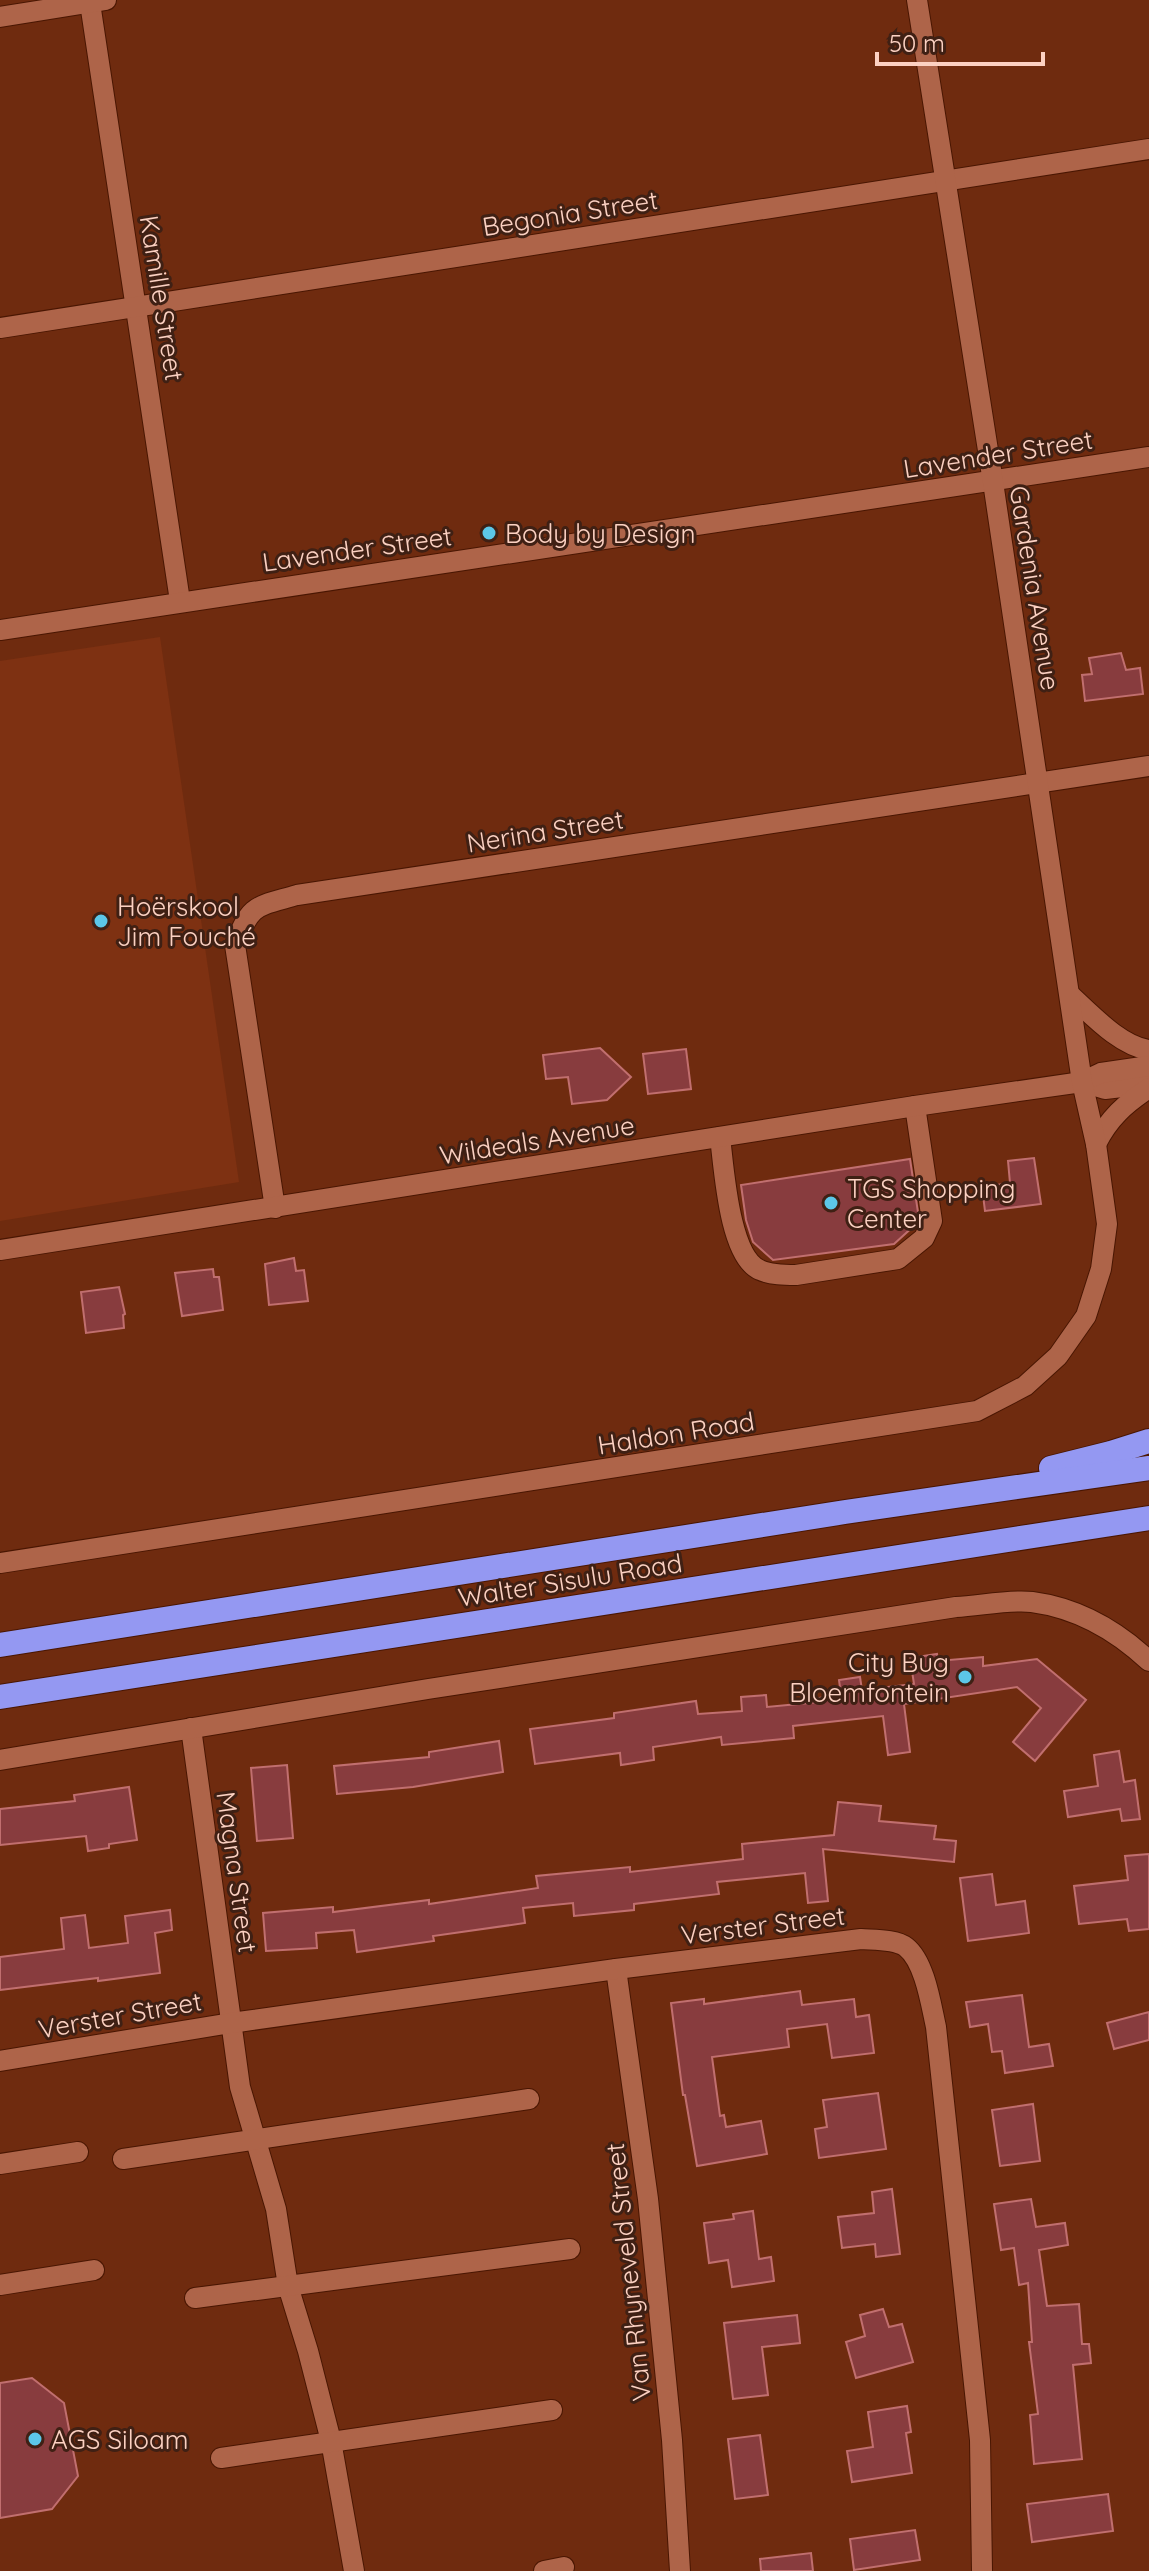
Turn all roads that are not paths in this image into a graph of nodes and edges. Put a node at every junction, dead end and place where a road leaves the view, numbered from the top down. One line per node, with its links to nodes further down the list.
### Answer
1 (917, 0): 5 (street, Gardenia Avenue)
2 (98, 1): 3 (street); 6 (street, Kamille Street)
3 (0, 17)
4 (1149, 149): 5 (street, Begonia Street)
5 (945, 180): 6 (street, Begonia Street); 9 (street, Gardenia Avenue)
6 (137, 308): 7 (street, Begonia Street); 10 (street, Kamille Street)
7 (0, 328)
8 (1149, 457): 9 (street, Lavender Street)
9 (993, 482): 10 (street, Lavender Street); 13 (street, Gardenia Avenue)
10 (180, 601): 11 (street, Lavender Street)
11 (0, 630)
12 (1149, 766): 13 (street, Nerina Street)
13 (1038, 782): 14 (street, Gardenia Avenue); 22 (street, Nerina Street)
14 (1070, 995): 15 (street); 17 (street, Gardenia Avenue)
15 (1149, 1050)
16 (1149, 1066): 17 (street)
17 (1082, 1082): 18 (street); 19 (street, Wildeals Avenue); 21 (street, Haldon Road)
18 (1149, 1086): 21 (street)
19 (915, 1106): 20 (street, Wildeals Avenue); 20 (street)
20 (720, 1137): 22 (street, Wildeals Avenue)
21 (1096, 1144): 28 (street, Haldon Road)
22 (275, 1208): 23 (street, Wildeals Avenue)
23 (0, 1250)
24 (1149, 1441): 26 (highway)
25 (1149, 1468): 26 (highway, Walter Sisulu Road)
26 (845, 1512): 29 (highway, Walter Sisulu Road)
27 (1144, 1522): 31 (highway, Walter Sisulu Road)
28 (0, 1563)
29 (0, 1645)
30 (1149, 1661): 32 (street)
31 (0, 1697)
32 (191, 1728): 33 (street); 35 (street, Magna Street)
33 (0, 1760)
34 (616, 1969): 35 (street, Verster Street); 51 (street, Van Rhyneveld Street); 52 (street, Verster Street)
35 (231, 2023): 36 (street, Verster Street); 38 (street, Magna Street)
36 (0, 2061)
37 (529, 2099): 38 (street)
38 (257, 2140): 40 (street); 45 (street, Magna Street)
39 (78, 2152): 41 (street)
40 (123, 2159)
41 (0, 2164)
42 (570, 2249): 45 (street)
43 (94, 2270): 44 (street)
44 (0, 2285)
45 (288, 2286): 46 (street); 48 (street, Magna Street)
46 (195, 2298)
47 (552, 2410): 48 (street)
48 (331, 2441): 49 (street); 50 (street, Magna Street)
49 (221, 2458)
50 (354, 2571)
51 (680, 2571)
52 (982, 2571)

